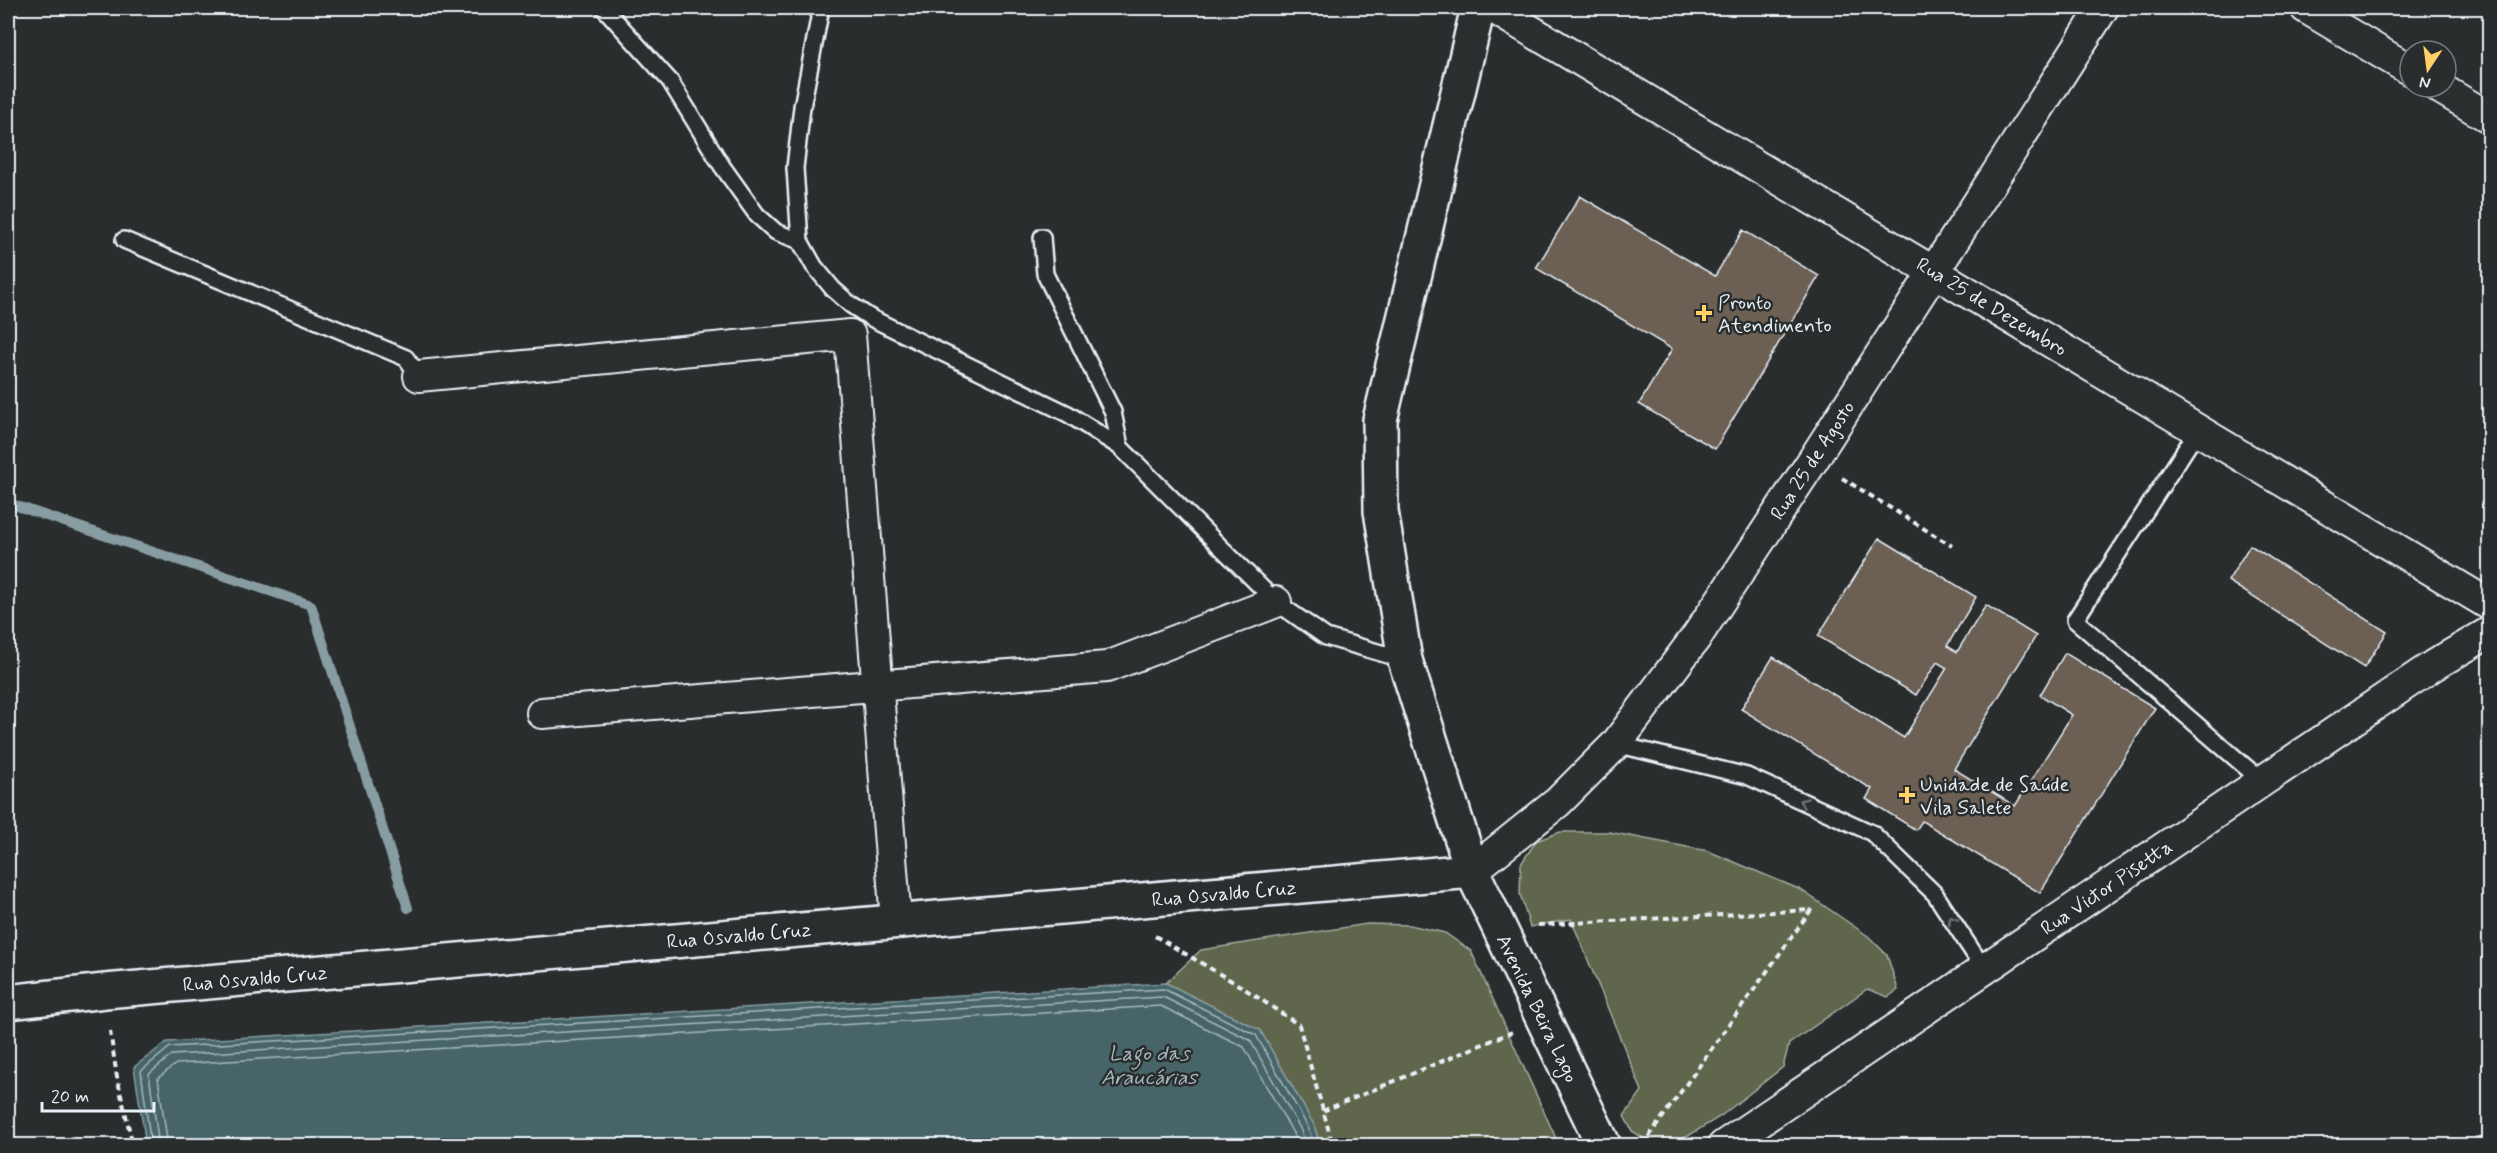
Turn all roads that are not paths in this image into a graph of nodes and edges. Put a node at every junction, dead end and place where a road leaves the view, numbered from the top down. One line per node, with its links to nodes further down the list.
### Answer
1 (603, 8): 12 (lane)
2 (820, 8): 12 (lane)
3 (1478, 8): 20 (street, Avenida Beira Lago)
4 (1493, 8): 13 (street, Rua 25 de Dezembro)
5 (2103, 8): 13 (street, Rua 25 de Agosto)
6 (2306, 8): 7 (street)
7 (2398, 63)
8 (2458, 99): 9 (street)
9 (2490, 118)
10 (1042, 237): 16 (lane)
11 (124, 240): 14 (lane)
12 (800, 241): 16 (lane)
13 (1933, 271): 15 (street, Rua 25 de Dezembro); 23 (street, Rua 25 de Agosto)
14 (419, 375): 21 (street)
15 (2198, 430): 18 (street, Rua 25 de Dezembro); 24 (lane)
16 (1120, 447): 17 (lane)
17 (1276, 602): 20 (lane); 21 (street)
18 (2490, 605)
19 (2490, 632): 24 (street, Rua Victor Pisetta)
20 (1405, 660): 25 (street, Avenida Beira Lago)
21 (878, 686): 22 (street); 26 (street)
22 (542, 713)
23 (1616, 744): 25 (street, Rua 25 de Agosto); 27 (lane, one-way to 23)
24 (2262, 781): 27 (street, Rua Victor Pisetta)
25 (1472, 871): 26 (street, Rua Osvaldo Cruz); 29 (street, Avenida Beira Lago)
26 (896, 921): 28 (street, Rua Osvaldo Cruz)
27 (1984, 969): 30 (street, Rua Victor Pisetta)
28 (8, 1002)
29 (1604, 1146)
30 (1723, 1146)

